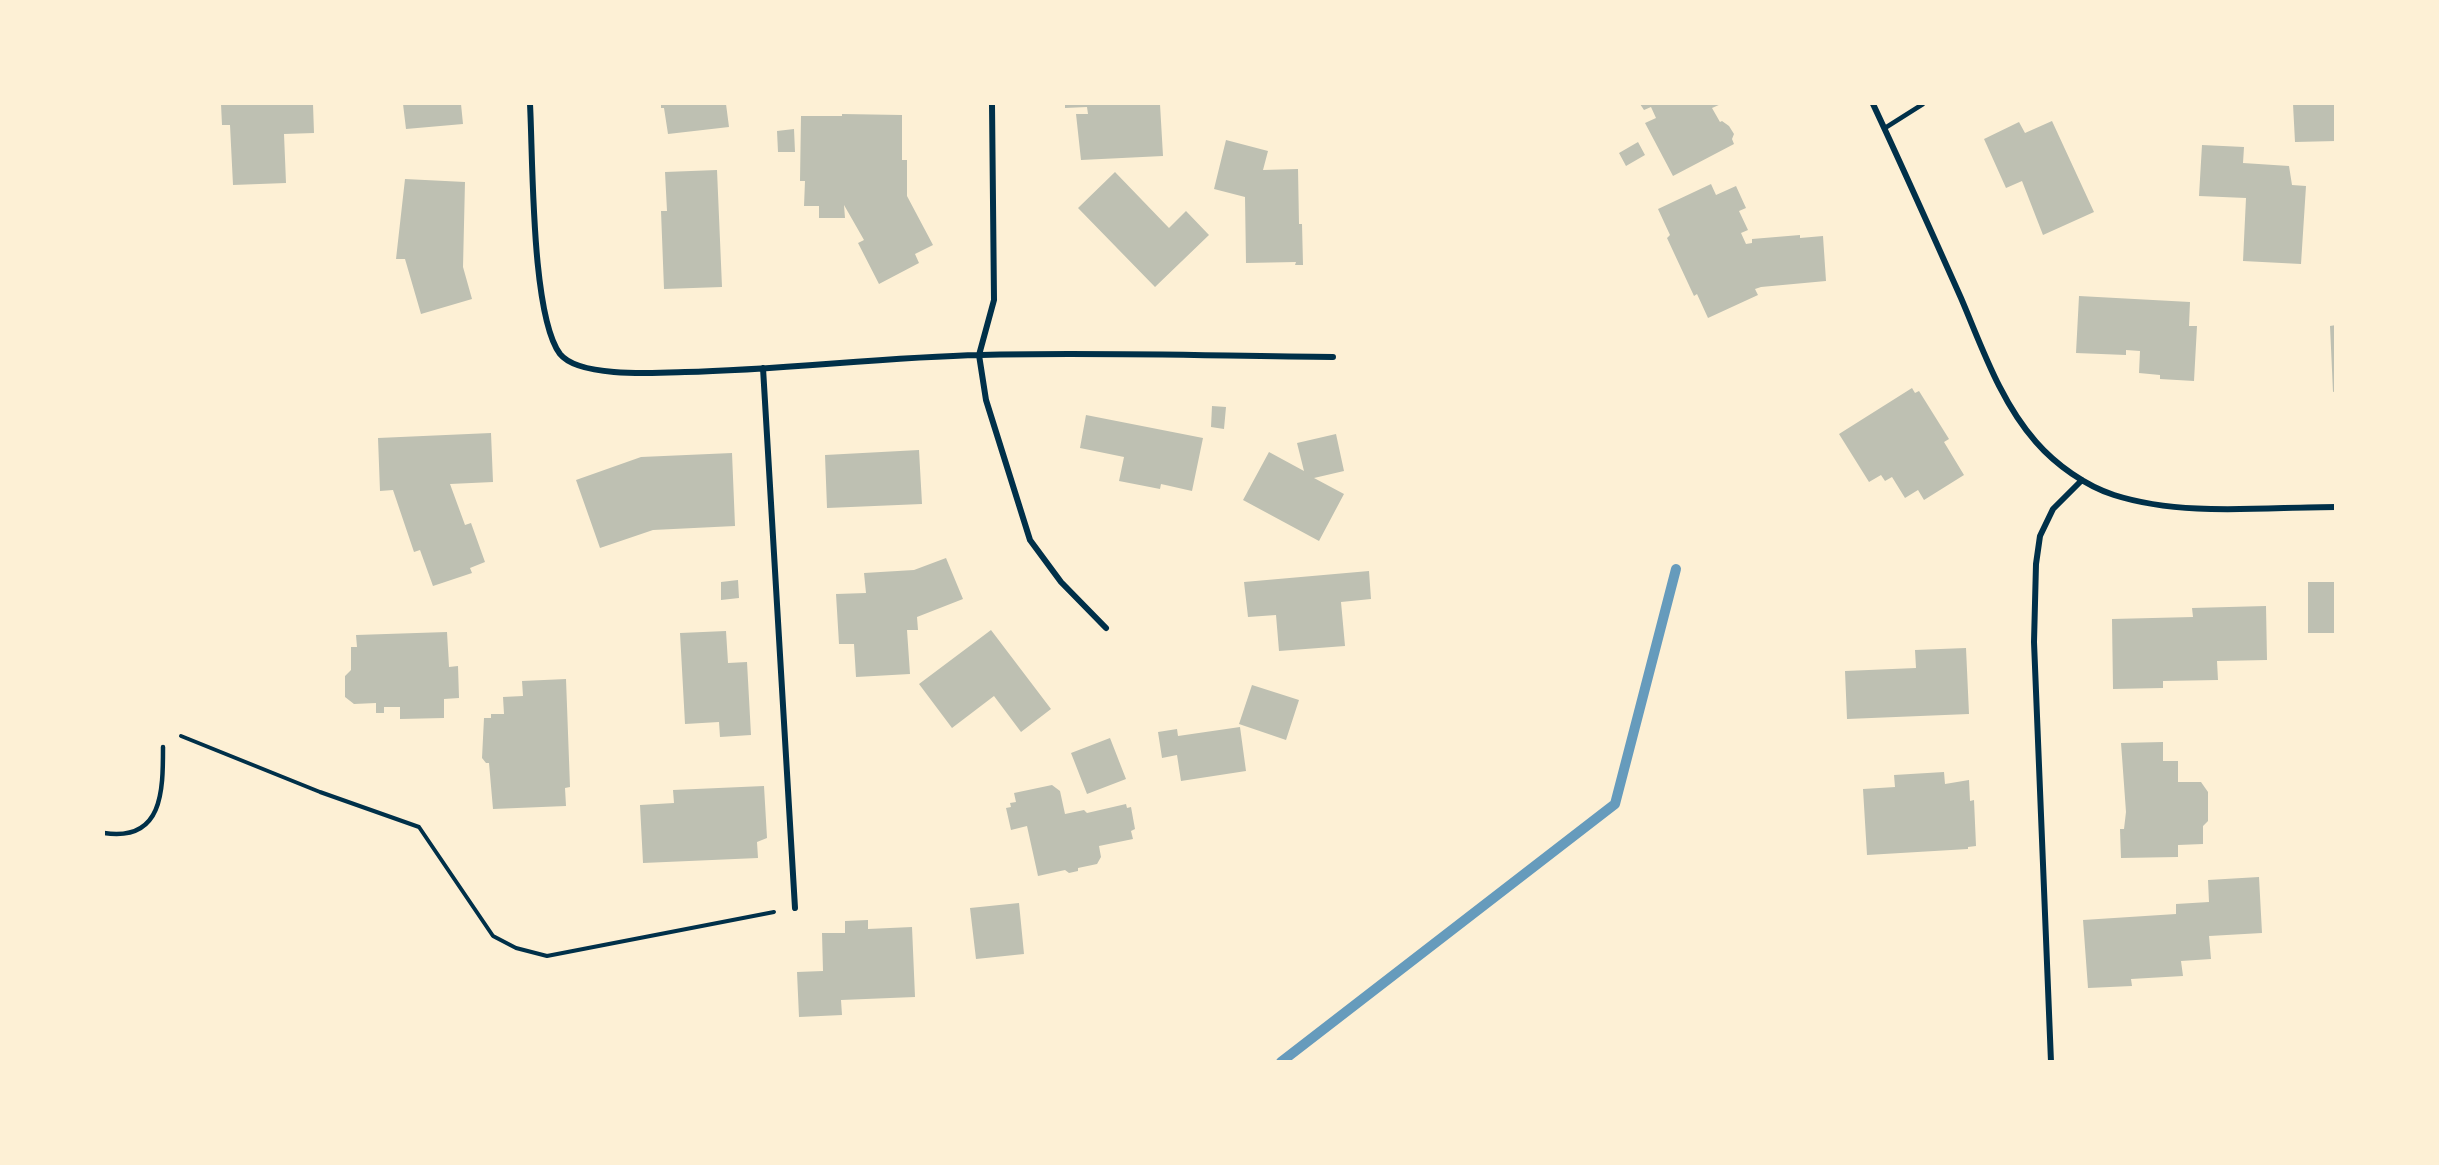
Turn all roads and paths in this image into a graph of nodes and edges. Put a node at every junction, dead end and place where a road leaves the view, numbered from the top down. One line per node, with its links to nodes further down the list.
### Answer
1 (530, 104): 8 (street)
2 (992, 104): 6 (street)
3 (1874, 104): 5 (street)
4 (1923, 104): 5 (lane)
5 (1885, 128): 9 (street)
6 (980, 355): 7 (street); 8 (street); 11 (street)
7 (1333, 357)
8 (763, 368): 14 (street)
9 (2082, 480): 10 (street); 15 (street)
10 (2336, 507)
11 (1106, 628)
12 (163, 747): 13 (lane); 14 (path)
13 (104, 833)
14 (795, 908)
15 (2051, 1062)

